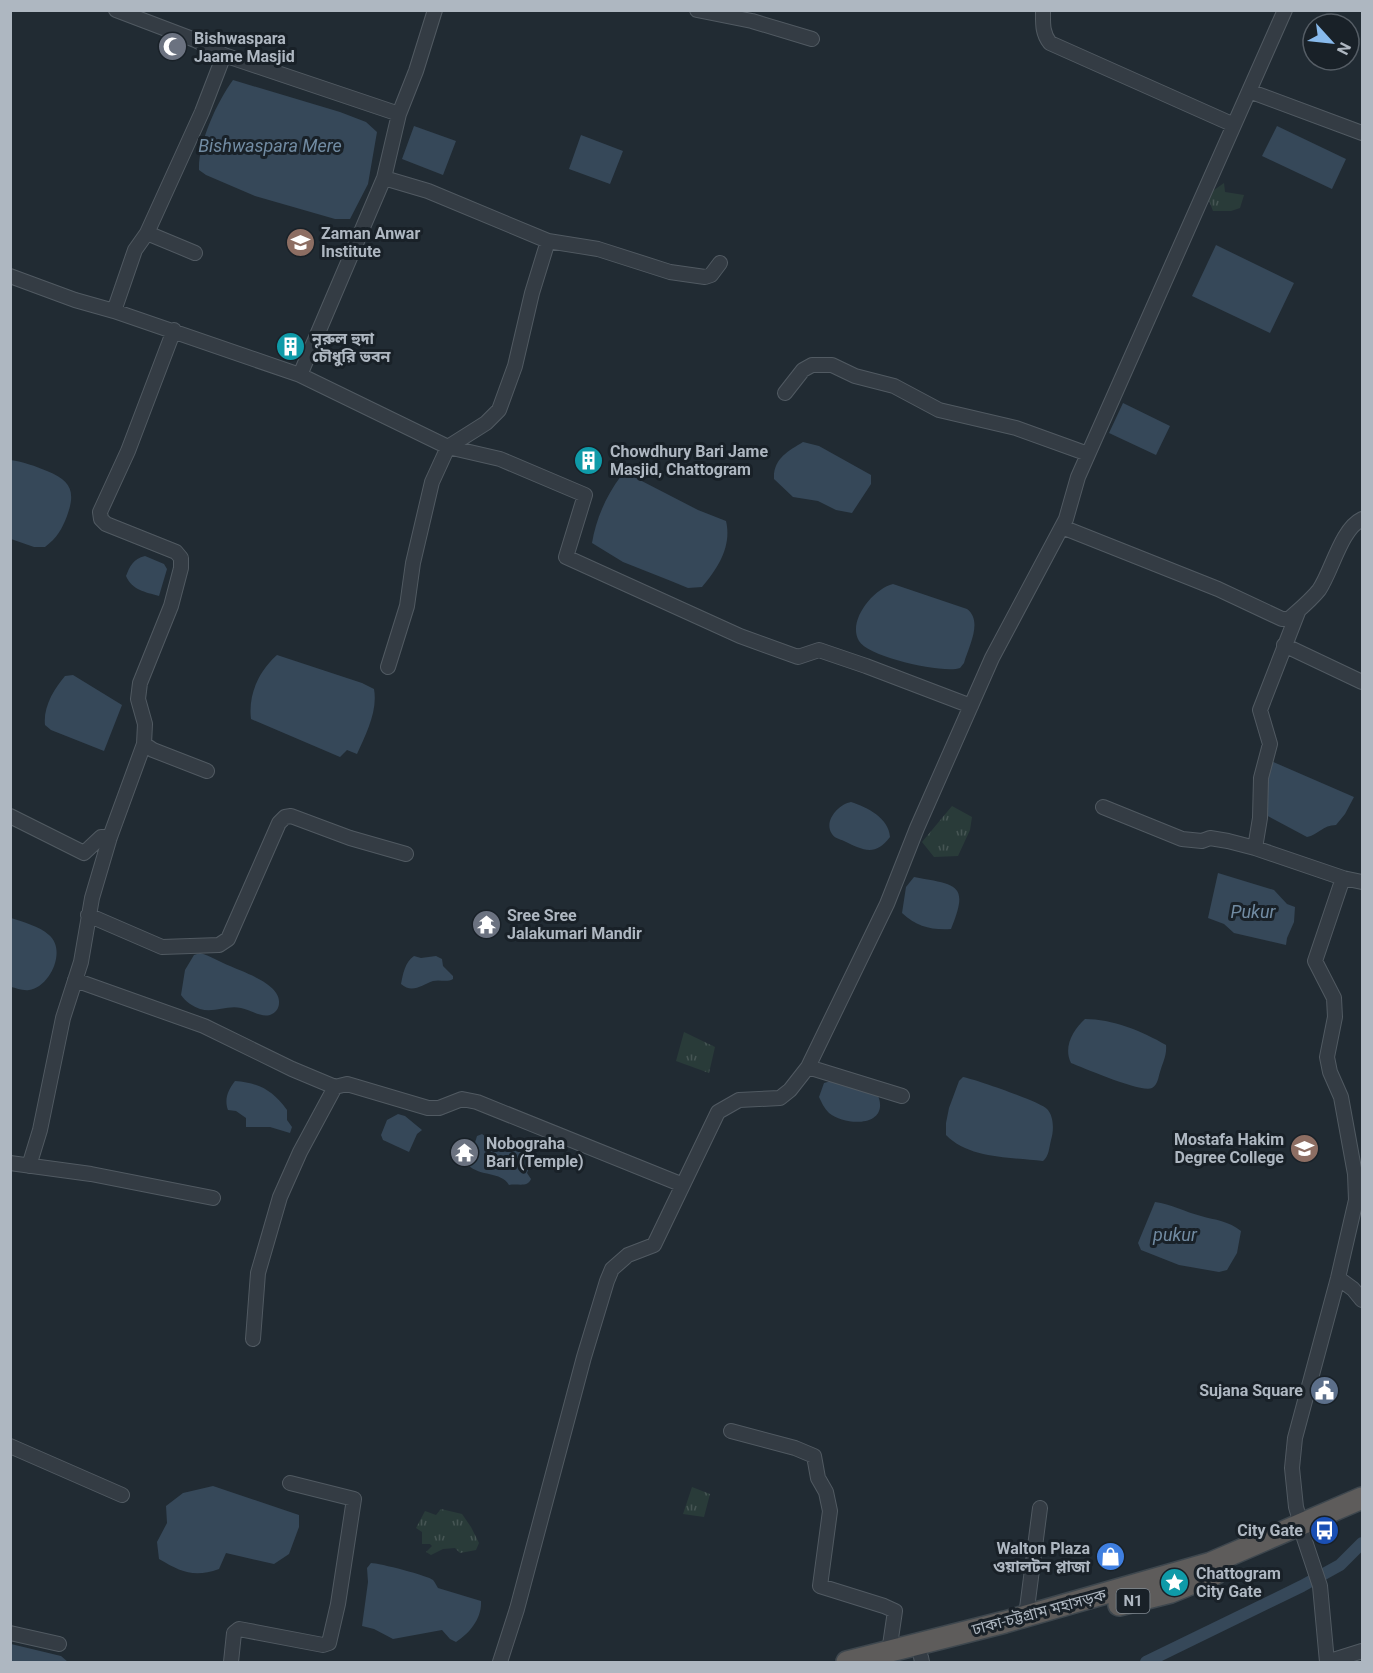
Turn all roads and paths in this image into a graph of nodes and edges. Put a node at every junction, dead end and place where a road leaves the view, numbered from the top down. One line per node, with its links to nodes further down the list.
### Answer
1 (116, 10): 7 (street)
2 (435, 10): 9 (street)
3 (697, 10): 6 (street)
4 (1043, 10): 10 (street)
5 (1285, 10): 8 (street)
6 (812, 39)
7 (224, 55): 9 (street); 13 (street)
8 (1249, 91): 10 (street); 11 (street)
9 (399, 114): 12 (street)
10 (1234, 125): 23 (street)
11 (1362, 134)
12 (384, 178): 14 (street); 20 (street)
13 (147, 233): 15 (street); 18 (street)
14 (548, 241): 16 (street); 22 (street)
15 (195, 254)
16 (720, 263)
17 (10, 276): 18 (street)
18 (114, 311): 19 (street)
19 (174, 330): 20 (street); 31 (street)
20 (300, 375): 22 (street)
21 (785, 393): 23 (street)
22 (448, 447): 28 (street); 30 (street)
23 (1088, 454): 25 (street)
24 (1362, 519): 26 (street)
25 (1062, 527): 26 (street); 30 (street)
26 (1298, 612): 27 (street)
27 (1284, 645): 29 (street); 36 (street)
28 (388, 667)
29 (1362, 682)
30 (971, 706): 42 (street)
31 (144, 744): 32 (street); 35 (street)
32 (207, 771)
33 (1103, 807): 36 (street)
34 (10, 816): 35 (street)
35 (110, 837): 40 (street)
36 (1255, 848): 38 (street)
37 (406, 854): 40 (street)
38 (1343, 878): 39 (street); 49 (street)
39 (1362, 882)
40 (88, 915): 41 (street)
41 (75, 980): 43 (street); 46 (street)
42 (808, 1066): 44 (street); 47 (street)
43 (335, 1087): 47 (street); 51 (street)
44 (902, 1096)
45 (10, 1163): 46 (street)
46 (29, 1166): 48 (street)
47 (683, 1185): 67 (street)
48 (213, 1198)
49 (1338, 1278): 50 (street); 59 (street)
50 (1362, 1300)
51 (253, 1339)
52 (731, 1431): 64 (street)
53 (10, 1446): 55 (street)
54 (290, 1483): 66 (street)
55 (122, 1495)
56 (1362, 1498): 59 (highway, ঢাকা-চট্টগ্রাম মহাসড়ক / N1)
57 (1040, 1508): 60 (street)
58 (1362, 1514): 59 (highway, ঢাকা-চট্টগ্রাম মহাসড়ক / N1)
59 (1302, 1531): 60 (highway, ঢাকা-চট্টগ্রাম মহাসড়ক / N1); 69 (street)
60 (1039, 1617): 64 (highway, ঢাকা-চট্টগ্রাম মহাসড়ক / N1); 65 (highway, ঢাকা-চট্টগ্রাম মহাসড়ক / N1)
61 (10, 1634): 62 (street)
62 (59, 1644)
63 (1362, 1651): 69 (street)
64 (892, 1657): 65 (highway, ঢাকা-চট্টগ্রাম মহাসড়ক / N1); 68 (highway, ঢাকা-চট্টগ্রাম মহাসড়ক / N1)
65 (922, 1660)
66 (231, 1662)
67 (500, 1662)
68 (847, 1662)
69 (1327, 1662)

